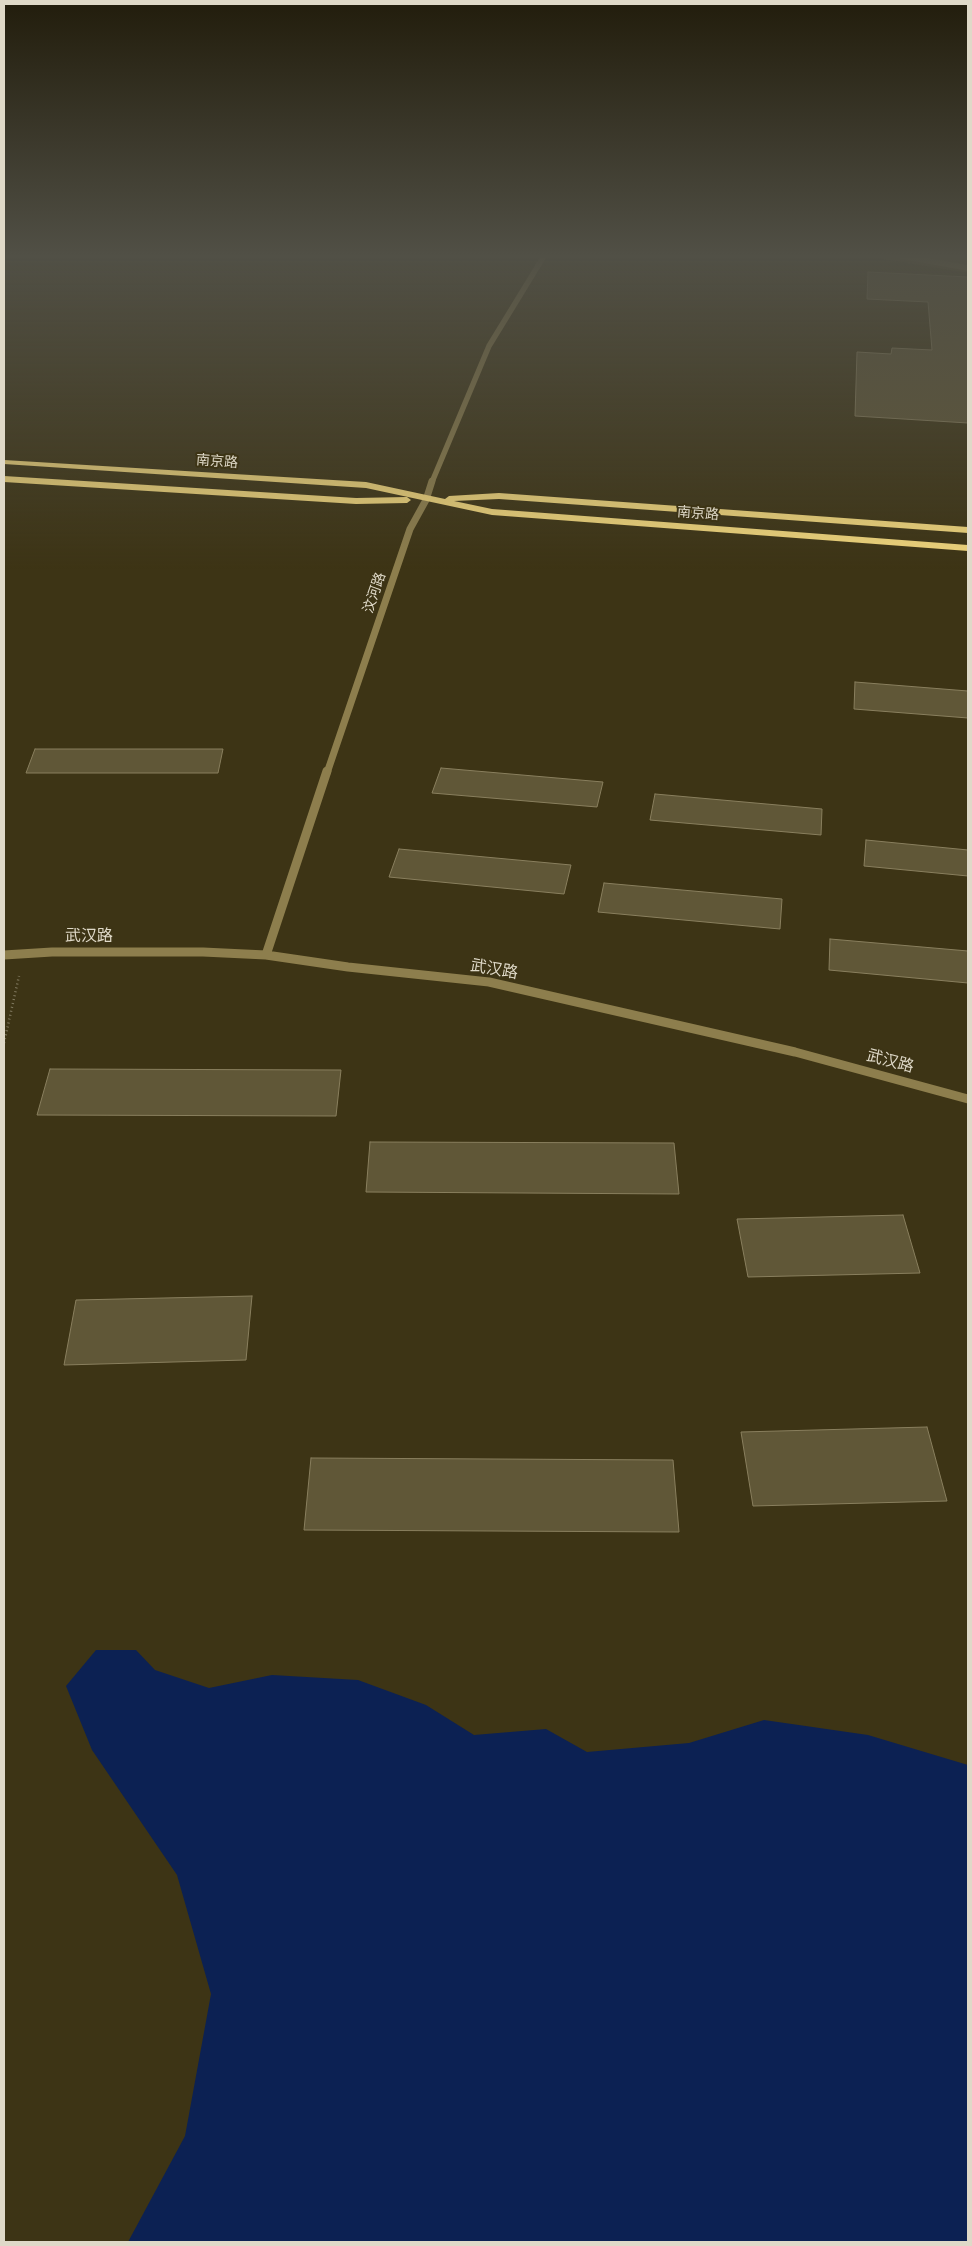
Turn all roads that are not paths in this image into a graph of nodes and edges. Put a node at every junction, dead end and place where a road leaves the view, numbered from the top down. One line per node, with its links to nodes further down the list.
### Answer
1 (483, 361): 4 (street, 汶河路)
2 (4, 462): 4 (highway, 南京路)
3 (4, 479): 4 (highway, 南京路)
4 (426, 500): 5 (highway, 南京路); 6 (highway, 南京路); 8 (street, 汶河路)
5 (968, 530)
6 (968, 548)
7 (4, 955): 8 (street, 武汉路)
8 (266, 955): 9 (street, 武汉路)
9 (968, 1099)

